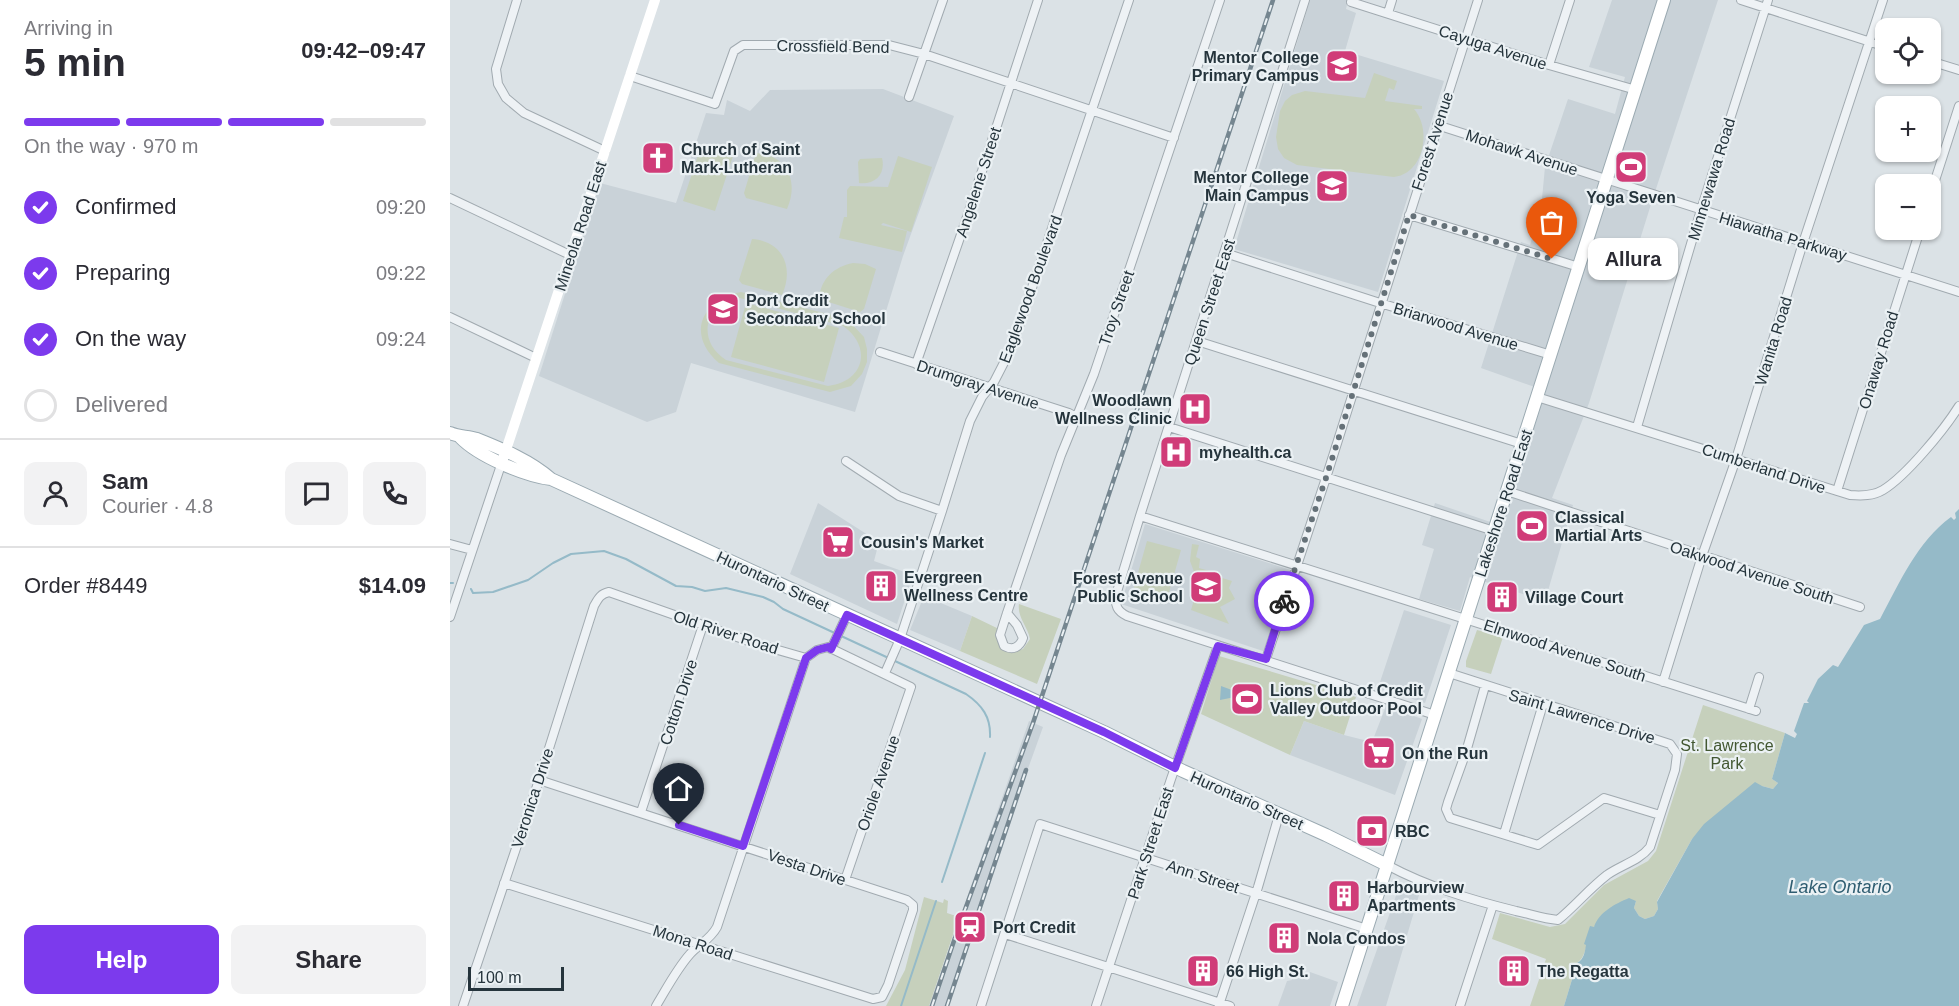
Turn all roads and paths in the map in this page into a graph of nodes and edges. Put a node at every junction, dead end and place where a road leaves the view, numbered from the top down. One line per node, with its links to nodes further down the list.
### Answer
1 (516, 0): 32 (street)
2 (656, 0): 24 (street, Mineola Road East)
3 (943, 0): 20 (street)
4 (1038, 0): 25 (street, Angelene Street)
5 (1129, 0): 29 (street, Eaglewood Boulevard)
6 (1220, 0): 31 (street, Troy Street)
7 (1305, 0): 40 (street, Queen Street East)
8 (1392, 0): 16 (street)
9 (1478, 0): 17 (street, Forest Avenue)
10 (1570, 0): 22 (street)
11 (1664, 0): 26 (main road, Lakeshore Road East)
12 (1741, 0): 15 (street)
13 (1883, 0): 18 (street, Wanita Road)
14 (1351, 2): 16 (street, Cayuga Avenue)
15 (1766, 4): 18 (street); 36 (street, Minnewawa Road)
16 (1388, 13): 17 (street, Cayuga Avenue)
17 (1466, 38): 22 (street, Cayuga Avenue); 30 (street, Forest Avenue)
18 (1868, 41): 19 (street); 39 (street, Wanita Road)
19 (1875, 43)
20 (924, 54): 24 (street, Crossfield Bend); 25 (street, Crossfield Bend); 27 (street)
21 (1941, 64): 23 (street)
22 (1549, 65): 26 (street, Cayuga Avenue)
23 (1959, 70)
24 (630, 76): 32 (street, Mineola Road East)
25 (1010, 84): 29 (street, Crossfield Bend); 51 (street, Angelene Street)
26 (1636, 90): 34 (main road, Lakeshore Road East)
27 (909, 98)
28 (1959, 106): 33 (street)
29 (1091, 111): 31 (street, Crossfield Bend); 52 (street, Eaglewood Boulevard)
30 (1437, 125): 34 (street, Mohawk Avenue); 37 (street, Forest Avenue)
31 (1174, 138): 56 (street, Troy Street)
32 (605, 151): 41 (street, Mineola Road East)
33 (1937, 174)
34 (1607, 179): 36 (street, Hiawatha Parkway); 42 (main road, Lakeshore Road East)
35 (450, 198): 41 (street)
36 (1701, 210): 39 (street, Hiawatha Parkway); 58 (street, Minnewawa Road)
37 (1409, 215): 42 (street); 45 (street, Forest Avenue)
38 (1917, 240): 43 (street, Onaway Road)
39 (1803, 243): 43 (street, Hiawatha Parkway); 62 (street, Wanita Road)
40 (1225, 253): 45 (street, Briarwood Avenue); 47 (street, Queen Street East)
41 (570, 255): 50 (street, Mineola Road East)
42 (1579, 267): 49 (main road, Lakeshore Road East)
43 (1905, 274): 44 (street, Hiawatha Parkway); 66 (street, Onaway Road)
44 (1959, 292)
45 (1380, 303): 49 (street, Briarwood Avenue); 53 (street, Forest Avenue)
46 (450, 317): 50 (street)
47 (1197, 341): 53 (street); 57 (street, Queen Street East)
48 (880, 351): 51 (street, Drumgray Avenue)
49 (1551, 355): 54 (main road, Lakeshore Road East)
50 (536, 358): 61 (street, Mineola Road East)
51 (916, 364): 52 (street, Drumgray Avenue)
52 (990, 389): 56 (street, Drumgray Avenue); 67 (street, Eaglewood Boulevard)
53 (1353, 392): 60 (street); 64 (street, Forest Avenue)
54 (1537, 397): 58 (street, Cumberland Drive); 60 (main road, Lakeshore Road East)
55 (1959, 406): 66 (street, Cumberland Drive)
56 (1076, 417): 76 (street, Troy Street)
57 (1169, 427): 64 (street); 68 (street, Queen Street East)
58 (1637, 427): 62 (street, Cumberland Drive)
59 (455, 435): 61 (main road, Hurontario Street)
60 (1522, 444): 65 (main road, Lakeshore Road East)
61 (503, 457): 71 (street); 77 (main road, Hurontario Street)
62 (1736, 459): 66 (street, Cumberland Drive); 72 (street, Wanita Road)
63 (846, 461): 67 (street)
64 (1326, 478): 69 (street); 73 (street, Forest Avenue)
65 (1507, 491): 69 (main road, Lakeshore Road East); 72 (street, Oakwood Avenue South)
66 (1837, 491)
67 (942, 511): 81 (street, Eaglewood Boulevard)
68 (1140, 516): 73 (street, Elmwood Avenue South); 82 (street, Queen Street East)
69 (1494, 531): 79 (main road, Lakeshore Road East)
70 (450, 544): 71 (street)
71 (472, 550): 78 (street)
72 (1702, 556): 75 (street, Oakwood Avenue South); 89 (street, Wanita Road)
73 (1296, 565): 79 (street, Elmwood Avenue South); 85 (street, Forest Avenue)
74 (604, 593): 80 (street, Old River Road); 94 (street, Veronica Drive)
75 (1860, 607)
76 (1007, 614)
77 (847, 615): 81 (main road, Hurontario Street); 83 (street)
78 (450, 617)
79 (1466, 619): 86 (main road, Lakeshore Road East); 89 (street, Elmwood Avenue South)
80 (703, 625): 84 (street, Old River Road); 95 (street, Cotton Drive)
81 (897, 645): 87 (street, Eaglewood Boulevard); 93 (main road, Hurontario Street)
82 (1218, 646): 85 (street); 93 (street, Park Street East)
83 (831, 649): 84 (street); 87 (street)
84 (806, 658): 99 (street)
85 (1266, 659): 92 (street)
86 (1449, 673): 90 (street, Saint Lawrence Drive); 92 (main road, Lakeshore Road East)
87 (885, 674): 102 (street, Oriole Avenue)
88 (1759, 677): 89 (street, Elmwood Avenue South)
89 (1663, 682)
90 (1485, 686): 91 (street, Saint Lawrence Drive); 98 (street)
91 (1543, 704): 97 (street, Saint Lawrence Drive); 98 (street)
92 (1436, 715): 101 (main road, Lakeshore Road East)
93 (1175, 768): 96 (main road, Hurontario Street); 100 (street, Park Street East)
94 (539, 780): 95 (street, Vesta Drive); 103 (street, Veronica Drive)
95 (641, 812): 99 (street, Vesta Drive)
96 (1279, 815): 101 (main road, Hurontario Street); 104 (street)
97 (1660, 815): 98 (street); 105 (street, Saint Lawrence Drive)
98 (1504, 834)
99 (743, 846): 102 (street, Vesta Drive); 108 (street)
100 (1145, 857): 104 (street, Ann Street); 107 (street, Ann Street); 109 (street, Park Street East)
101 (1387, 865): 105 (street, Saint Lawrence Drive); 106 (main road, Lakeshore Road East)
102 (845, 880): 110 (street, Vesta Drive)
103 (504, 883): 108 (street, Mona Road); 112 (street, Veronica Drive)
104 (1256, 893): 106 (street, Ann Street); 111 (street)
105 (1493, 905): 118 (street)
106 (1367, 929): 117 (main road, Lakeshore Road East)
107 (1005, 934): 109 (street); 114 (street)
108 (701, 945): 110 (street, Mona Road); 113 (street)
109 (1109, 967): 111 (street); 115 (street, Park Street East)
110 (882, 997)
111 (1219, 1004): 116 (street)
112 (463, 1006)
113 (657, 1006)
114 (981, 1006)
115 (1096, 1006)
116 (1230, 1006)
117 (1342, 1006)
118 (1460, 1006)

